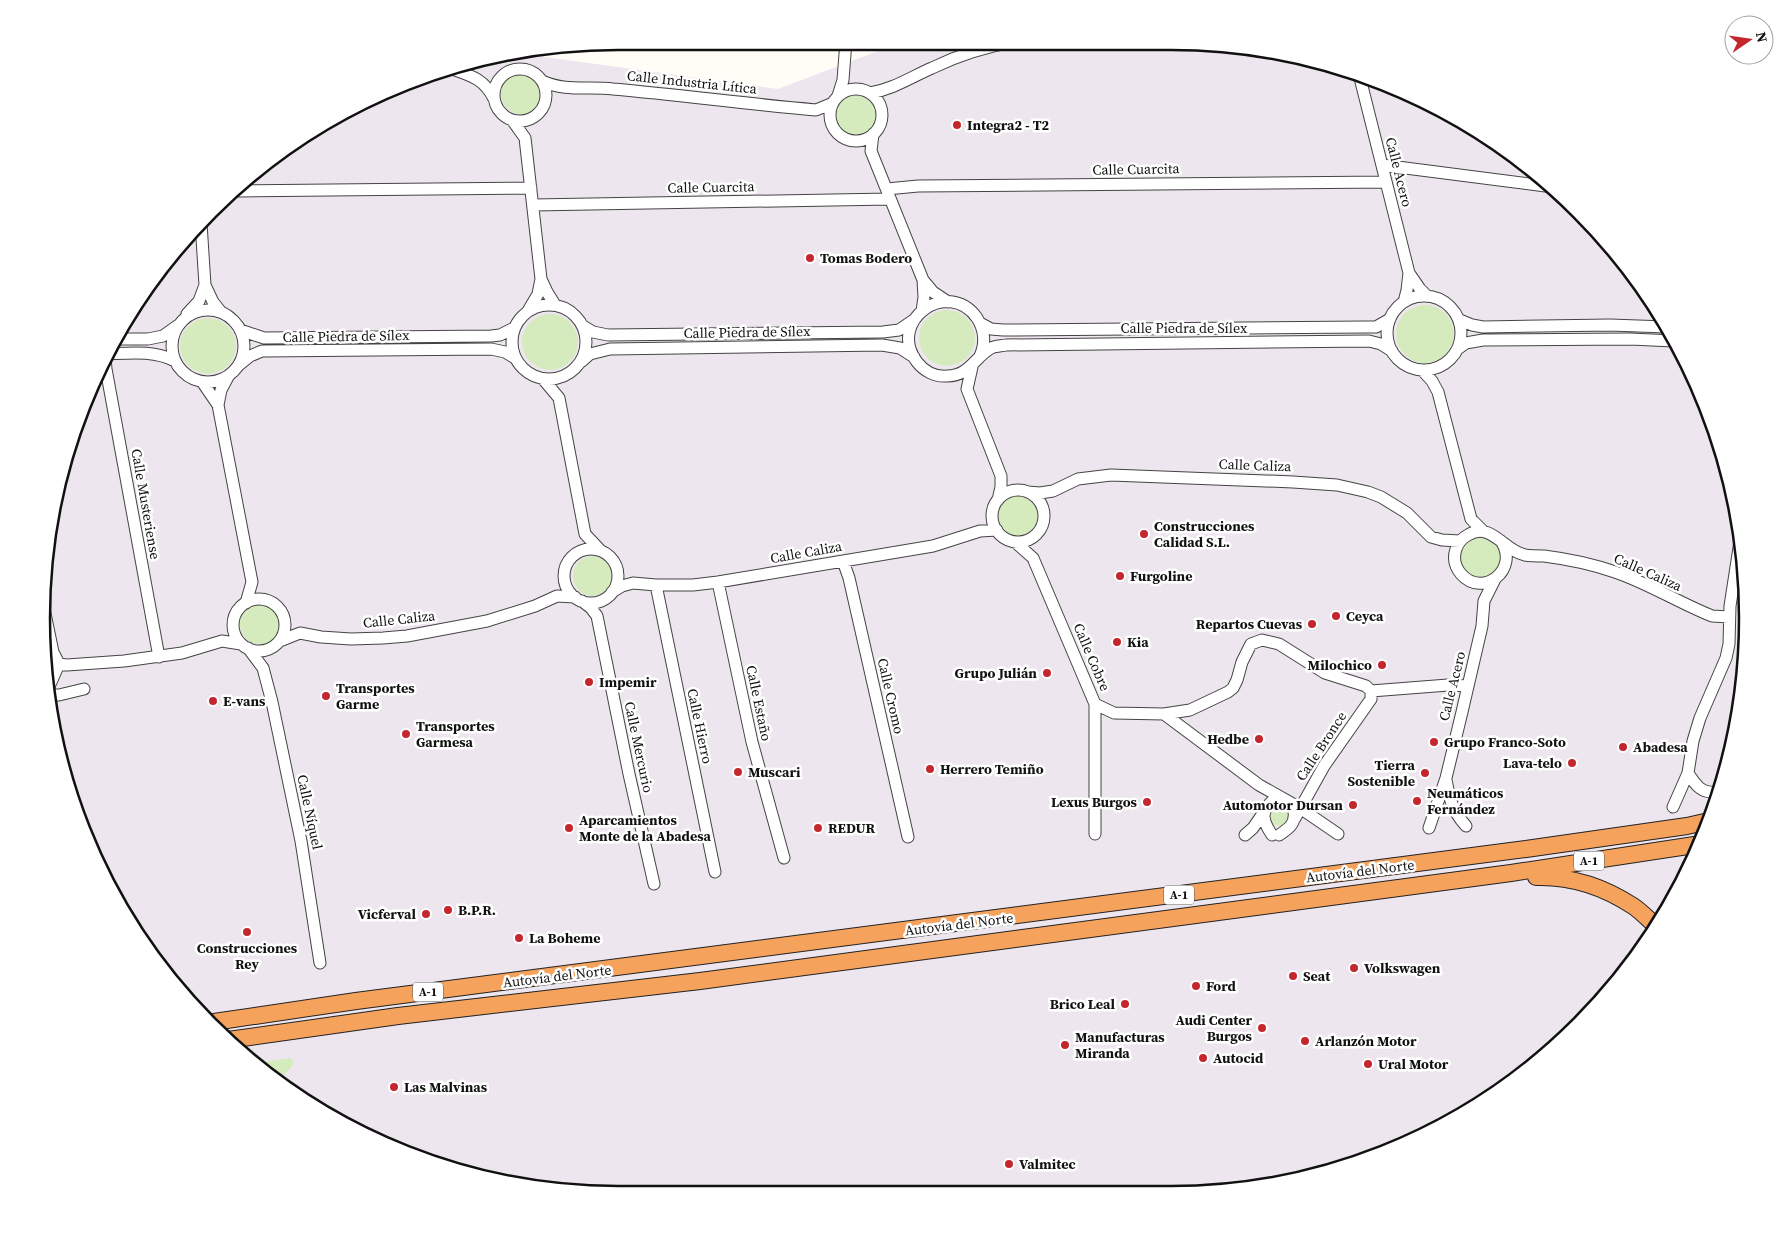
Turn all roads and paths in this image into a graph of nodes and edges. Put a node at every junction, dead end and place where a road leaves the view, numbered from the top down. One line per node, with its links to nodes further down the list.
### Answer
1 (846, 50): 3 (street)
2 (980, 50): 10 (street)
3 (845, 59): 11 (street); 14 (street)
4 (460, 72): 6 (street)
5 (502, 76): 6 (street); 7 (street); 13 (street)
6 (481, 80): 13 (street)
7 (542, 81): 9 (street, Calle Industria Lítica); 15 (street)
8 (1361, 83): 25 (street, Calle Acero)
9 (565, 88): 15 (street); 16 (street, Calle Industria Lítica)
10 (894, 88): 12 (street); 17 (street)
11 (856, 89): 12 (street); 14 (street)
12 (870, 93): 17 (street)
13 (494, 99): 19 (street)
14 (835, 99): 16 (street, Calle Industria Lítica); 20 (street)
15 (544, 102): 18 (street)
16 (816, 110): 20 (street)
17 (882, 115): 21 (street)
18 (534, 116): 19 (street); 22 (street)
19 (512, 120): 22 (street)
20 (832, 124): 23 (street)
21 (874, 134): 23 (street); 24 (street)
22 (525, 138): 28 (street)
23 (855, 141): 24 (street)
24 (871, 151): 30 (street)
25 (1382, 165): 26 (street, Calle Acero); 27 (street)
26 (1386, 182): 30 (street, Calle Cuarcita); 33 (street, Calle Acero)
27 (1540, 186)
28 (531, 188): 29 (street); 31 (street)
29 (243, 191)
30 (888, 194): 31 (street, Calle Cuarcita); 35 (street)
31 (533, 205): 34 (street)
32 (201, 232): 36 (street)
33 (1409, 273): 37 (street, Calle Acero); 39 (street, Calle Acero)
34 (541, 279): 40 (street); 41 (street)
35 (923, 280): 38 (street); 44 (street)
36 (204, 285): 42 (street); 43 (street)
37 (1426, 295): 39 (street); 46 (street)
38 (948, 302): 44 (street); 47 (street)
39 (1404, 302): 45 (street)
40 (555, 305): 41 (street); 49 (street)
41 (528, 311): 51 (street)
42 (221, 312): 43 (street); 52 (street)
43 (186, 315): 48 (street)
44 (918, 315): 49 (street, Calle Piedra de Sílex); 58 (street)
45 (1390, 319): 47 (street, Calle Piedra de Sílex); 56 (street)
46 (1460, 320): 50 (street); 55 (street)
47 (980, 323): 62 (street)
48 (177, 326): 53 (street); 60 (street)
49 (583, 326): 61 (street)
50 (1658, 327)
51 (514, 328): 52 (street, Calle Piedra de Sílex); 59 (street)
52 (240, 330): 64 (street)
53 (123, 340)
54 (1666, 341): 55 (street)
55 (1459, 348): 63 (street)
56 (1392, 351): 62 (street, Calle Piedra de Sílex); 65 (street)
57 (115, 355): 60 (street)
58 (914, 357): 61 (street, Calle Piedra de Sílex); 69 (street)
59 (515, 358): 64 (street, Calle Piedra de Sílex); 70 (street)
60 (175, 361): 71 (street)
61 (581, 362): 67 (street)
62 (975, 362): 69 (street); 72 (street)
63 (1446, 363): 65 (street); 73 (street)
64 (239, 365): 68 (street)
65 (1422, 370): 73 (street)
66 (107, 372): 123 (street, Calle Musteriense)
67 (570, 373): 70 (street); 74 (street)
68 (229, 375): 71 (street); 75 (street)
69 (946, 376): 72 (street)
70 (543, 379): 74 (street)
71 (203, 383): 75 (street)
72 (967, 389): 76 (street)
73 (1438, 392): 82 (street)
74 (559, 398): 86 (street)
75 (218, 405): 104 (street)
76 (1001, 476): 77 (street); 79 (street)
77 (1023, 491): 78 (street, Calle Caliza); 79 (street); 80 (street)
78 (1053, 491): 80 (street); 88 (street, Calle Caliza)
79 (998, 500): 81 (street)
80 (1044, 513): 87 (street)
81 (992, 514): 83 (street); 84 (street)
82 (1471, 519): 85 (street); 89 (street)
83 (997, 530): 84 (street, Calle Caliza); 91 (street)
84 (980, 531): 96 (street, Calle Caliza)
85 (1484, 531): 89 (street); 90 (street)
86 (585, 534): 92 (street); 93 (street)
87 (1036, 535): 91 (street); 95 (street)
88 (1442, 540): 89 (street, Calle Caliza); 97 (street, Calle Caliza)
89 (1461, 540): 97 (street)
90 (1501, 541): 94 (street, Calle Caliza); 98 (street)
91 (1015, 542): 95 (street, Calle Cobre)
92 (600, 550): 93 (street); 99 (street)
93 (576, 553): 101 (street)
94 (1524, 555): 98 (street); 116 (street, Calle Caliza)
95 (1033, 558): 131 (street, Calle Cobre)
96 (843, 561): 105 (street, Calle Caliza); 149 (street, Calle Cromo)
97 (1455, 561): 103 (street)
98 (1505, 565): 102 (street)
99 (616, 566): 106 (street); 108 (street)
100 (1736, 566): 116 (street)
101 (565, 574): 109 (street); 110 (street)
102 (1495, 579): 103 (street); 112 (street, Calle Acero)
103 (1469, 580): 112 (street)
104 (252, 582): 111 (street); 113 (street)
105 (718, 582): 107 (street, Calle Caliza); 151 (street, Calle Estaño)
106 (633, 583): 107 (street, Calle Caliza); 108 (street, Calle Caliza)
107 (656, 585): 152 (street, Calle Hierro)
108 (610, 594): 110 (street); 115 (street)
109 (557, 596): 110 (street, Calle Caliza); 118 (street, Calle Caliza)
110 (579, 599): 115 (street)
111 (266, 600): 113 (street); 114 (street)
112 (1484, 601): 127 (street, Calle Acero)
113 (246, 603): 117 (street)
114 (283, 616): 118 (street); 121 (street)
115 (596, 616): 154 (street, Calle Mercurio)
116 (1729, 617): 135 (street)
117 (234, 623): 120 (street); 122 (street)
118 (300, 633): 121 (street, Calle Caliza)
119 (51, 640): 124 (street)
120 (222, 641): 122 (street); 123 (street)
121 (279, 642): 122 (street); 125 (street)
122 (244, 646): 125 (street, Calle Níquel)
123 (159, 657): 124 (street)
124 (59, 664): 126 (street)
125 (263, 668): 156 (street, Calle Níquel)
126 (53, 677)
127 (1468, 686): 129 (street); 136 (street, Calle Acero)
128 (84, 689): 130 (street)
129 (1371, 691): 132 (street); 142 (street, Calle Bronce)
130 (56, 695)
131 (1095, 704): 133 (street); 146 (street, Calle Cobre)
132 (1190, 710): 133 (street); 134 (street)
133 (1164, 714): 134 (street)
134 (1189, 732): 137 (street)
135 (1688, 773): 138 (street); 140 (street)
136 (1446, 778): 144 (street, Calle Acero); 145 (street, Calle Acero)
137 (1259, 785): 139 (street); 141 (street)
138 (1712, 792)
139 (1286, 800): 141 (street); 142 (street)
140 (1673, 807)
141 (1265, 809): 142 (street, Calle Bronce); 148 (street)
142 (1298, 813): 147 (street)
143 (1701, 823): 157 (highway, Autovía del Norte / A-1)
144 (1466, 826)
145 (1429, 828)
146 (1095, 834)
147 (1338, 834)
148 (1244, 835)
149 (908, 837)
150 (1691, 845): 153 (highway, Autovía del Norte / A-1)
151 (784, 858)
152 (715, 872)
153 (1477, 877): 155 (highway); 158 (highway, Autovía del Norte / A-1)
154 (654, 884)
155 (1651, 921)
156 (320, 963)
157 (217, 1021)
158 (236, 1039)

